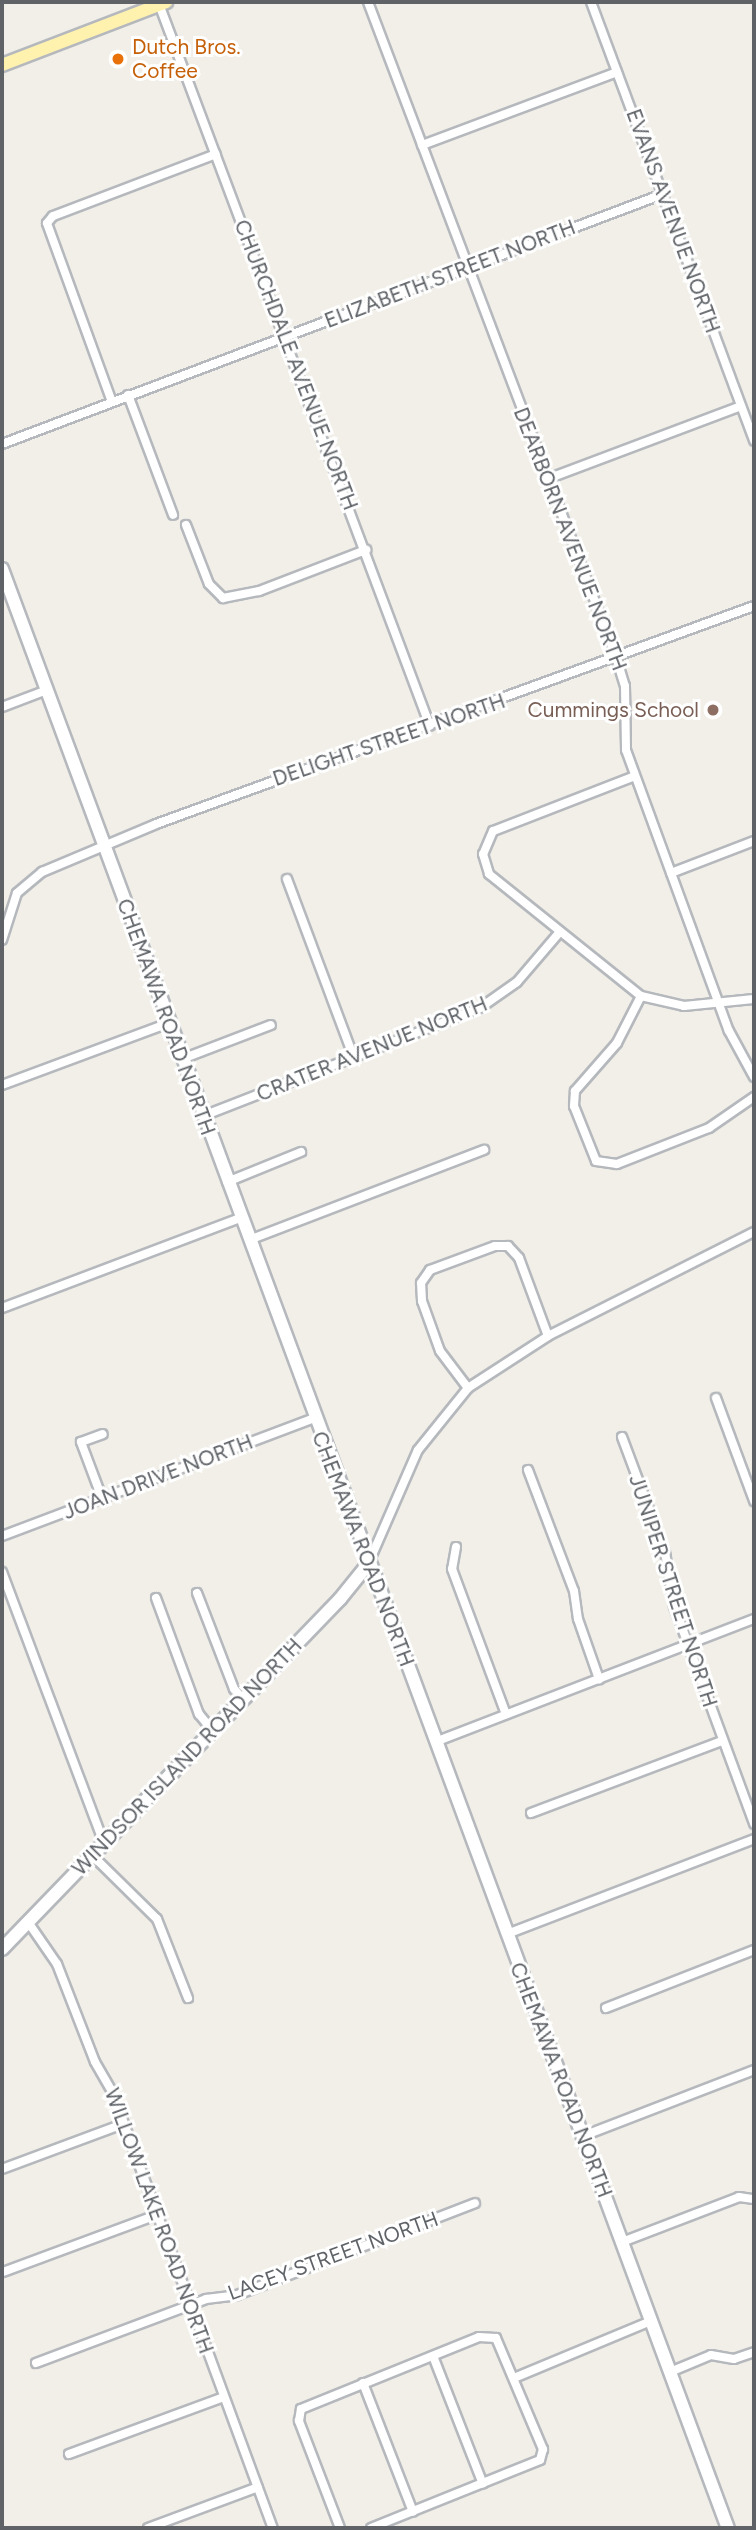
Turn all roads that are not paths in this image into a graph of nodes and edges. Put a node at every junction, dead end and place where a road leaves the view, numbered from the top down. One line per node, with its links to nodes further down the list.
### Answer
1 (368, 2): 6 (street, DEARBORN AVENUE NORTH)
2 (591, 2): 5 (street, EVANS AVENUE NORTH)
3 (163, 3): 4 (main road); 7 (street, CHURCHDALE AVENUE NORTH)
4 (2, 65)
5 (617, 72): 6 (street); 8 (street, EVANS AVENUE NORTH)
6 (422, 145): 9 (street, DEARBORN AVENUE NORTH)
7 (216, 154): 10 (street, CHURCHDALE AVENUE NORTH); 12 (street)
8 (663, 194): 9 (street, ELIZABETH STREET NORTH); 13 (street, EVANS AVENUE NORTH)
9 (468, 269): 10 (street, ELIZABETH STREET NORTH); 16 (street, DEARBORN AVENUE NORTH)
10 (284, 336): 11 (street, ELIZABETH STREET NORTH); 19 (street, CHURCHDALE AVENUE NORTH)
11 (128, 396): 12 (street, ELIZABETH STREET NORTH); 17 (street)
12 (112, 402): 15 (street, ELIZABETH STREET NORTH)
13 (741, 406): 14 (street, EVANS AVENUE NORTH); 16 (street)
14 (754, 441)
15 (2, 444)
16 (547, 479): 22 (street, DEARBORN AVENUE NORTH)
17 (173, 516)
18 (186, 525): 19 (street)
19 (366, 550): 25 (street, CHURCHDALE AVENUE NORTH)
20 (2, 569): 23 (street, CHEMAWA ROAD NORTH)
21 (754, 606): 22 (street, DELIGHT STREET NORTH)
22 (617, 657): 25 (street, DELIGHT STREET NORTH); 26 (street, DEARBORN AVENUE NORTH)
23 (47, 690): 24 (street); 28 (street, CHEMAWA ROAD NORTH)
24 (2, 708)
25 (430, 726): 28 (street, DELIGHT STREET NORTH)
26 (635, 776): 29 (street, DEARBORN AVENUE NORTH); 31 (street)
27 (754, 841): 29 (street)
28 (104, 847): 32 (street, DELIGHT STREET NORTH); 36 (street, CHEMAWA ROAD NORTH)
29 (671, 873): 35 (street, DEARBORN AVENUE NORTH)
30 (287, 879): 38 (street)
31 (558, 934): 33 (street); 38 (street, CRATER AVENUE NORTH)
32 (2, 940)
33 (641, 996): 35 (street); 42 (street)
34 (754, 999): 35 (street)
35 (719, 1002): 40 (street, DEARBORN AVENUE NORTH)
36 (169, 1023): 39 (street, CHEMAWA ROAD NORTH); 41 (street)
37 (271, 1025): 39 (street)
38 (354, 1058): 43 (street, CRATER AVENUE NORTH)
39 (182, 1059): 43 (street, CHEMAWA ROAD NORTH)
40 (754, 1077)
41 (2, 1085)
42 (754, 1097)
43 (203, 1116): 46 (street, CHEMAWA ROAD NORTH)
44 (484, 1150): 49 (street)
45 (301, 1152): 46 (street)
46 (227, 1182): 47 (street, CHEMAWA ROAD NORTH)
47 (240, 1218): 49 (street, CHEMAWA ROAD NORTH); 50 (street)
48 (754, 1232): 51 (street)
49 (248, 1240): 54 (street, CHEMAWA ROAD NORTH)
50 (2, 1308)
51 (548, 1336): 52 (street); 52 (street)
52 (468, 1388): 62 (street)
53 (716, 1398): 59 (street)
54 (314, 1418): 58 (street, JOAN DRIVE NORTH); 62 (street, CHEMAWA ROAD NORTH)
55 (103, 1434): 58 (street)
56 (622, 1437): 67 (street, JUNIPER STREET NORTH)
57 (528, 1469): 68 (street)
58 (102, 1498): 60 (street, JOAN DRIVE NORTH)
59 (754, 1501)
60 (2, 1536)
61 (456, 1547): 70 (street)
62 (369, 1563): 69 (street, WINDSOR ISLAND ROAD NORTH); 73 (street, CHEMAWA ROAD NORTH)
63 (2, 1572): 77 (street)
64 (197, 1593): 69 (street)
65 (156, 1598): 71 (street)
66 (754, 1619): 67 (street)
67 (687, 1645): 68 (street); 72 (street, JUNIPER STREET NORTH)
68 (599, 1679): 70 (street)
69 (243, 1699): 71 (street, WINDSOR ISLAND ROAD NORTH)
70 (506, 1714): 73 (street)
71 (213, 1731): 77 (street, WINDSOR ISLAND ROAD NORTH)
72 (722, 1741): 74 (street); 75 (street, JUNIPER STREET NORTH)
73 (435, 1742): 80 (street, CHEMAWA ROAD NORTH)
74 (531, 1813)
75 (754, 1824)
76 (754, 1839): 80 (street)
77 (104, 1843): 78 (street, WINDSOR ISLAND ROAD NORTH)
78 (92, 1855): 79 (street, WINDSOR ISLAND ROAD NORTH); 83 (street)
79 (28, 1922): 81 (street, WINDSOR ISLAND ROAD NORTH); 86 (street, WILLOW LAKE ROAD NORTH)
80 (506, 1934): 87 (street, CHEMAWA ROAD NORTH)
81 (2, 1949)
82 (754, 1950): 84 (street)
83 (188, 1998)
84 (606, 2008)
85 (754, 2070): 87 (street)
86 (123, 2124): 88 (street); 91 (street, WILLOW LAKE ROAD NORTH)
87 (583, 2136): 92 (street, CHEMAWA ROAD NORTH)
88 (2, 2169)
89 (753, 2198): 92 (street)
90 (475, 2203): 94 (street, LACEY STREET NORTH)
91 (156, 2215): 93 (street); 94 (street, WILLOW LAKE ROAD NORTH)
92 (622, 2242): 95 (street, CHEMAWA ROAD NORTH)
93 (3, 2272)
94 (190, 2305): 98 (street, LACEY STREET NORTH); 102 (street, WILLOW LAKE ROAD NORTH)
95 (651, 2321): 99 (street, CHEMAWA ROAD NORTH); 100 (street)
96 (754, 2352): 99 (street)
97 (433, 2356): 100 (street); 101 (street); 104 (street)
98 (36, 2363)
99 (670, 2372): 111 (street, CHEMAWA ROAD NORTH)
100 (514, 2378): 104 (street)
101 (363, 2382): 106 (street); 109 (street)
102 (224, 2397): 103 (street); 105 (street, WILLOW LAKE ROAD NORTH)
103 (69, 2454)
104 (483, 2484): 106 (street)
105 (257, 2487): 107 (street); 108 (street, WILLOW LAKE ROAD NORTH)
106 (413, 2512): 110 (street)
107 (148, 2528)
108 (273, 2528)
109 (340, 2528)
110 (371, 2528)
111 (728, 2528)

